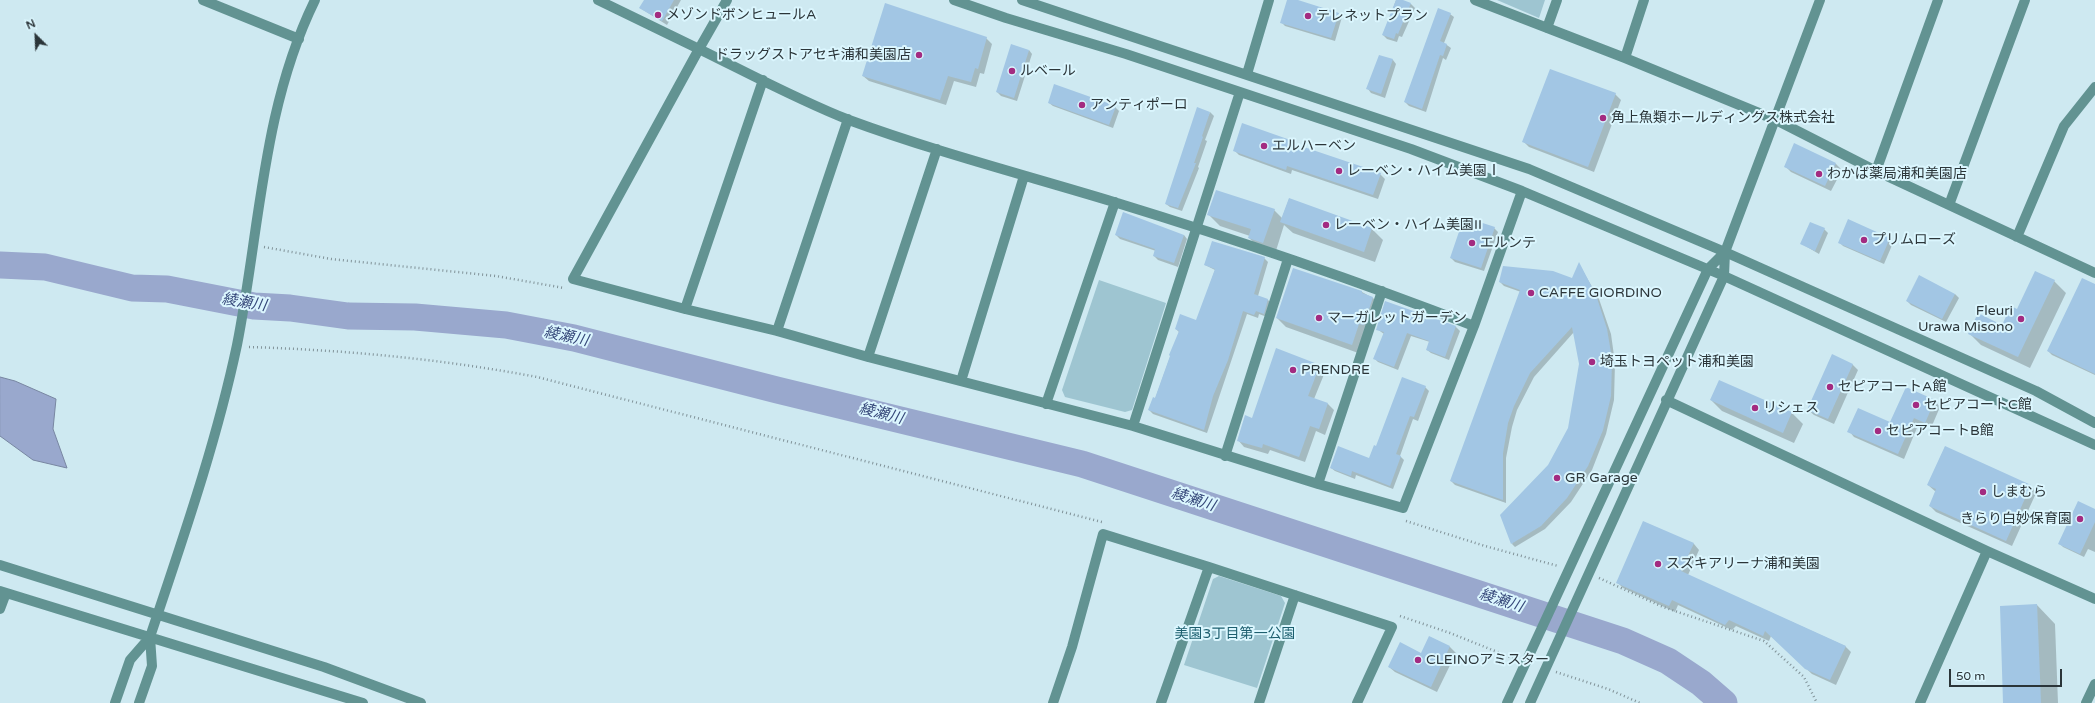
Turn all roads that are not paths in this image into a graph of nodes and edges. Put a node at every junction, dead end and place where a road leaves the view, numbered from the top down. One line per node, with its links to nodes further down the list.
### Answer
1 (203, 0): 15 (street)
2 (315, 0): 15 (street)
3 (598, 0): 16 (street)
4 (727, 0): 16 (street)
5 (954, 0): 21 (street)
6 (1022, 0): 18 (street)
7 (1270, 0): 18 (street)
8 (1476, 0): 14 (street)
9 (1557, 0): 14 (street)
10 (1644, 0): 17 (street)
11 (1820, 0): 23 (street)
12 (1938, 0): 25 (street)
13 (2025, 0): 29 (street)
14 (1547, 28): 17 (street)
15 (299, 39): 57 (street)
16 (700, 49): 19 (street); 38 (street)
17 (1626, 58): 23 (street)
18 (1247, 74): 32 (street)
19 (763, 80): 22 (street); 38 (street)
20 (2095, 87): 31 (street)
21 (1240, 92): 27 (street); 30 (street)
22 (848, 119): 24 (street); 40 (street)
23 (1776, 120): 25 (street); 32 (street)
24 (937, 149): 26 (street); 41 (street)
25 (1876, 171): 29 (street)
26 (1024, 176): 28 (street); 42 (street)
27 (1522, 191): 34 (street); 39 (street)
28 (1115, 202): 30 (street); 44 (street)
29 (1949, 205): 31 (street)
30 (1195, 229): 33 (street); 46 (street)
31 (2017, 237): 35 (street)
32 (1725, 252): 34 (street); 36 (street); 45 (street)
33 (1288, 259): 37 (street); 48 (street)
34 (1708, 269): 36 (street); 68 (street)
35 (2095, 273)
36 (1724, 276): 43 (street); 47 (street)
37 (1382, 291): 39 (street); 49 (street)
38 (685, 309): 40 (street)
39 (1474, 326): 49 (street)
40 (777, 331): 41 (street)
41 (868, 357): 42 (street)
42 (961, 381): 44 (street)
43 (1666, 400): 50 (street); 69 (street)
44 (1046, 404): 46 (street)
45 (2095, 423)
46 (1133, 426): 48 (street)
47 (2095, 446)
48 (1225, 456): 49 (street)
49 (1318, 484)
50 (1987, 551): 55 (street); 70 (street)
51 (0, 565): 57 (street)
52 (1209, 566): 54 (street); 64 (street); 65 (street)
53 (3, 592): 56 (street); 58 (street)
54 (1295, 595): 66 (street); 67 (street)
55 (2095, 599)
56 (0, 609)
57 (158, 614): 58 (street); 63 (street)
58 (150, 637): 60 (street); 61 (street); 62 (street)
59 (2095, 684): 71 (street)
60 (115, 703)
61 (139, 703)
62 (363, 703)
63 (421, 703)
64 (1053, 703)
65 (1161, 703)
66 (1259, 703)
67 (1357, 703)
68 (1507, 703)
69 (1530, 703)
70 (1920, 703)
71 (2086, 703)

